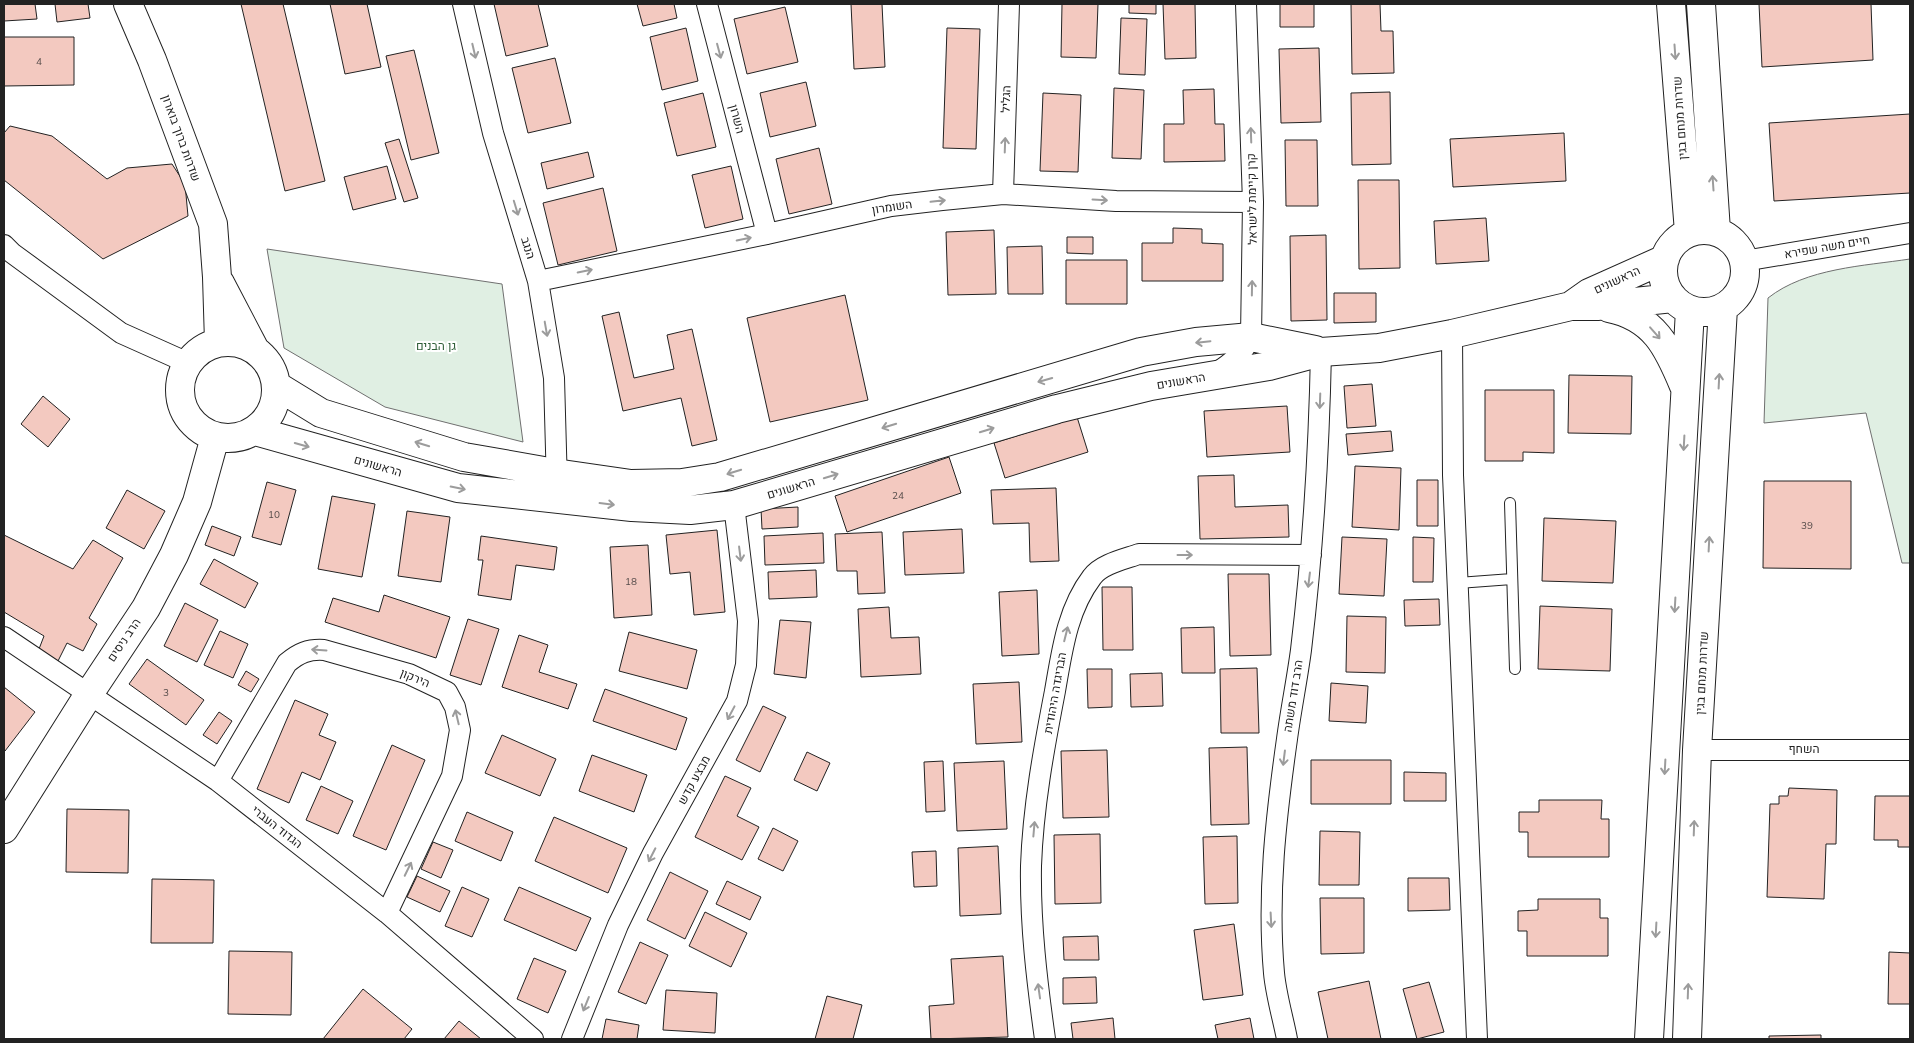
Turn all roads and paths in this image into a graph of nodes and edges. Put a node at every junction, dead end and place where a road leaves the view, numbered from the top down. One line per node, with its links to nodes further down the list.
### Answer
1 (128, 4): 17 (street, שדרות ברוך בוארון)
2 (463, 4): 18 (street, הנגב, one-way to 18)
3 (707, 4): 13 (street, השרון, one-way to 13)
4 (1009, 4): 8 (street, הגליל, one-way to 4)
5 (1246, 4): 9 (street, קרן קיימת לישראל, one-way to 5)
6 (1671, 4): 11 (street, שדרות מנחם בגין, one-way to 11)
7 (1701, 4): 10 (street, one-way to 7)
8 (1003, 194): 9 (street, השומרון, one-way to 9); 13 (street, השומרון, one-way to 8)
9 (1254, 202): 23 (street, קרן קיימת לישראל, one-way to 9)
10 (1716, 231): 11 (street); 16 (street)
11 (1689, 232): 15 (street)
12 (1910, 232): 16 (street, חיים משה שפירא)
13 (767, 234): 18 (street, השומרון, one-way to 13)
14 (4, 245): 27 (street)
15 (1666, 259): 19 (street); 20 (street, הראשונים)
16 (1744, 261): 21 (street)
17 (218, 277): 24 (street, שדרות ברוך בוארון); 25 (street, שדרות ברוך בוארון)
18 (538, 281): 33 (street, הנגב, one-way to 33)
19 (1682, 304): 20 (street, הראשונים); 21 (street); 30 (street)
20 (1584, 306): 22 (street, הראשונים); 30 (street, one-way to 30)
21 (1723, 308): 42 (street, שדרות מנחם בגין, one-way to 21)
22 (1452, 334): 26 (street, הראשונים); 38 (street)
23 (1251, 337): 26 (street, הראשונים); 28 (street); 33 (street, הראשונים, one-way to 33)
24 (219, 342): 25 (street); 27 (street)
25 (254, 348): 29 (street)
26 (1321, 352): 28 (street, הראשונים); 36 (street, הרב דוד משתה, one-way to 36)
27 (188, 364): 32 (street)
28 (1210, 376): 35 (street, הראשונים, one-way to 28)
29 (277, 386): 31 (street); 33 (street, הראשונים, one-way to 29)
30 (1687, 394): 52 (street, one-way to 52)
31 (255, 431): 32 (street); 33 (street, הראשונים, one-way to 33)
32 (216, 437): 41 (street, הרב ניסים)
33 (557, 486): 35 (street, הראשונים, one-way to 35)
34 (1510, 503): 37 (lane)
35 (734, 505): 48 (street, מבצע קדש, one-way to 48)
36 (1311, 555): 49 (street, הבריגדה היהודית, one-way to 36); 50 (street, הרב דוד משתה, one-way to 50)
37 (1512, 579): 38 (lane); 40 (lane)
38 (1458, 583): 51 (street)
39 (4, 637): 41 (street, הגדוד העברי)
40 (1515, 669)
41 (89, 694): 44 (street, הגדוד העברי); 45 (street, הרב ניסים)
42 (1697, 750): 43 (street, השחף); 53 (street, שדרות מנחם בגין, one-way to 42)
43 (1910, 750)
44 (218, 781): 46 (street, הגדוד העברי); 46 (street, הירקון, one-way to 44)
45 (4, 829)
46 (387, 913): 47 (street, הגדוד העברי)
47 (534, 1039)
48 (572, 1039)
49 (1045, 1039)
50 (1287, 1039)
51 (1477, 1039)
52 (1650, 1039)
53 (1687, 1039)

